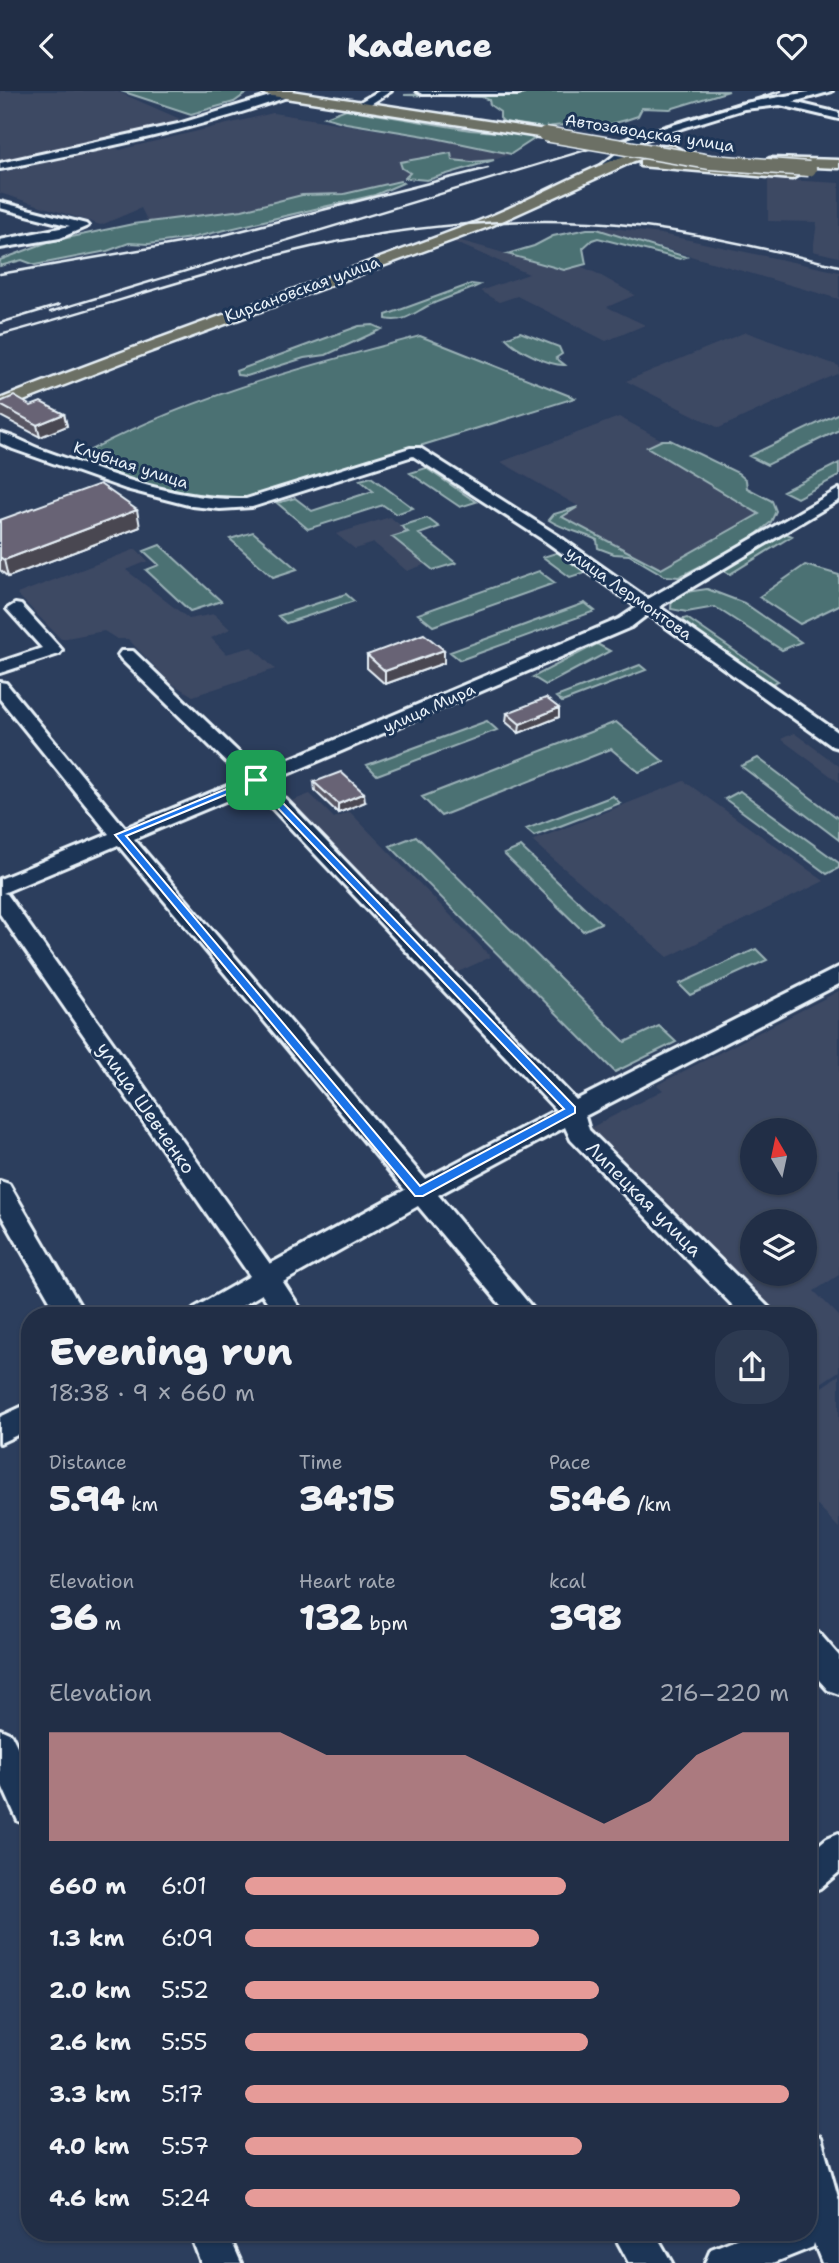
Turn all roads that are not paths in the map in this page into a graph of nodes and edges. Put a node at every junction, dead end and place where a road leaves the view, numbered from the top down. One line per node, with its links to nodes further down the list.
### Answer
1 (266, 91): 6 (main road, Автозаводская улица)
2 (386, 91): 8 (street)
3 (422, 91): 4 (street)
4 (519, 91)
5 (827, 91): 7 (street)
6 (286, 94): 8 (main road, Автозаводская улица); 11 (street)
7 (780, 102): 9 (street); 12 (street)
8 (362, 105): 13 (main road, Автозаводская улица, bridge)
9 (839, 116)
10 (839, 165): 12 (main road)
11 (0, 166)
12 (602, 169): 14 (main road); 17 (main road, Кирсановская улица)
13 (839, 170)
14 (839, 179)
15 (0, 205): 16 (street)
16 (0, 244)
17 (0, 405)
18 (0, 437): 19 (street, Клубная улица)
19 (415, 451): 21 (street, улица Лермонтова)
20 (839, 495): 21 (street, улица Мира)
21 (649, 608): 26 (street, улица Лермонтова); 27 (street, улица Мира)
22 (15, 609): 24 (street)
23 (127, 655): 27 (street, Липецкая улица)
24 (0, 668)
25 (0, 687): 28 (street)
26 (839, 742)
27 (256, 780): 28 (street, улица Мира); 32 (street, Липецкая улица)
28 (120, 835): 29 (street, улица Мира); 34 (street)
29 (0, 887)
30 (0, 899): 35 (street, улица Шевченко)
31 (839, 975): 32 (street)
32 (571, 1110): 34 (street); 40 (street, Липецкая улица)
33 (0, 1191): 36 (street)
34 (419, 1192): 35 (street); 39 (street)
35 (265, 1279): 37 (street); 38 (street, улица Шевченко)
36 (68, 1307)
37 (218, 1307)
38 (285, 1307)
39 (518, 1307)
40 (751, 1307)
41 (21, 1420): 42 (street)
42 (0, 1431)
43 (817, 1654): 44 (street)
44 (839, 1679)
45 (0, 1745): 46 (street)
46 (21, 1790)
47 (839, 1850): 48 (street)
48 (817, 1868)
49 (212, 2241): 52 (street)
50 (637, 2241): 53 (street)
51 (798, 2241): 54 (street)
52 (222, 2263)
53 (652, 2263)
54 (725, 2263)

